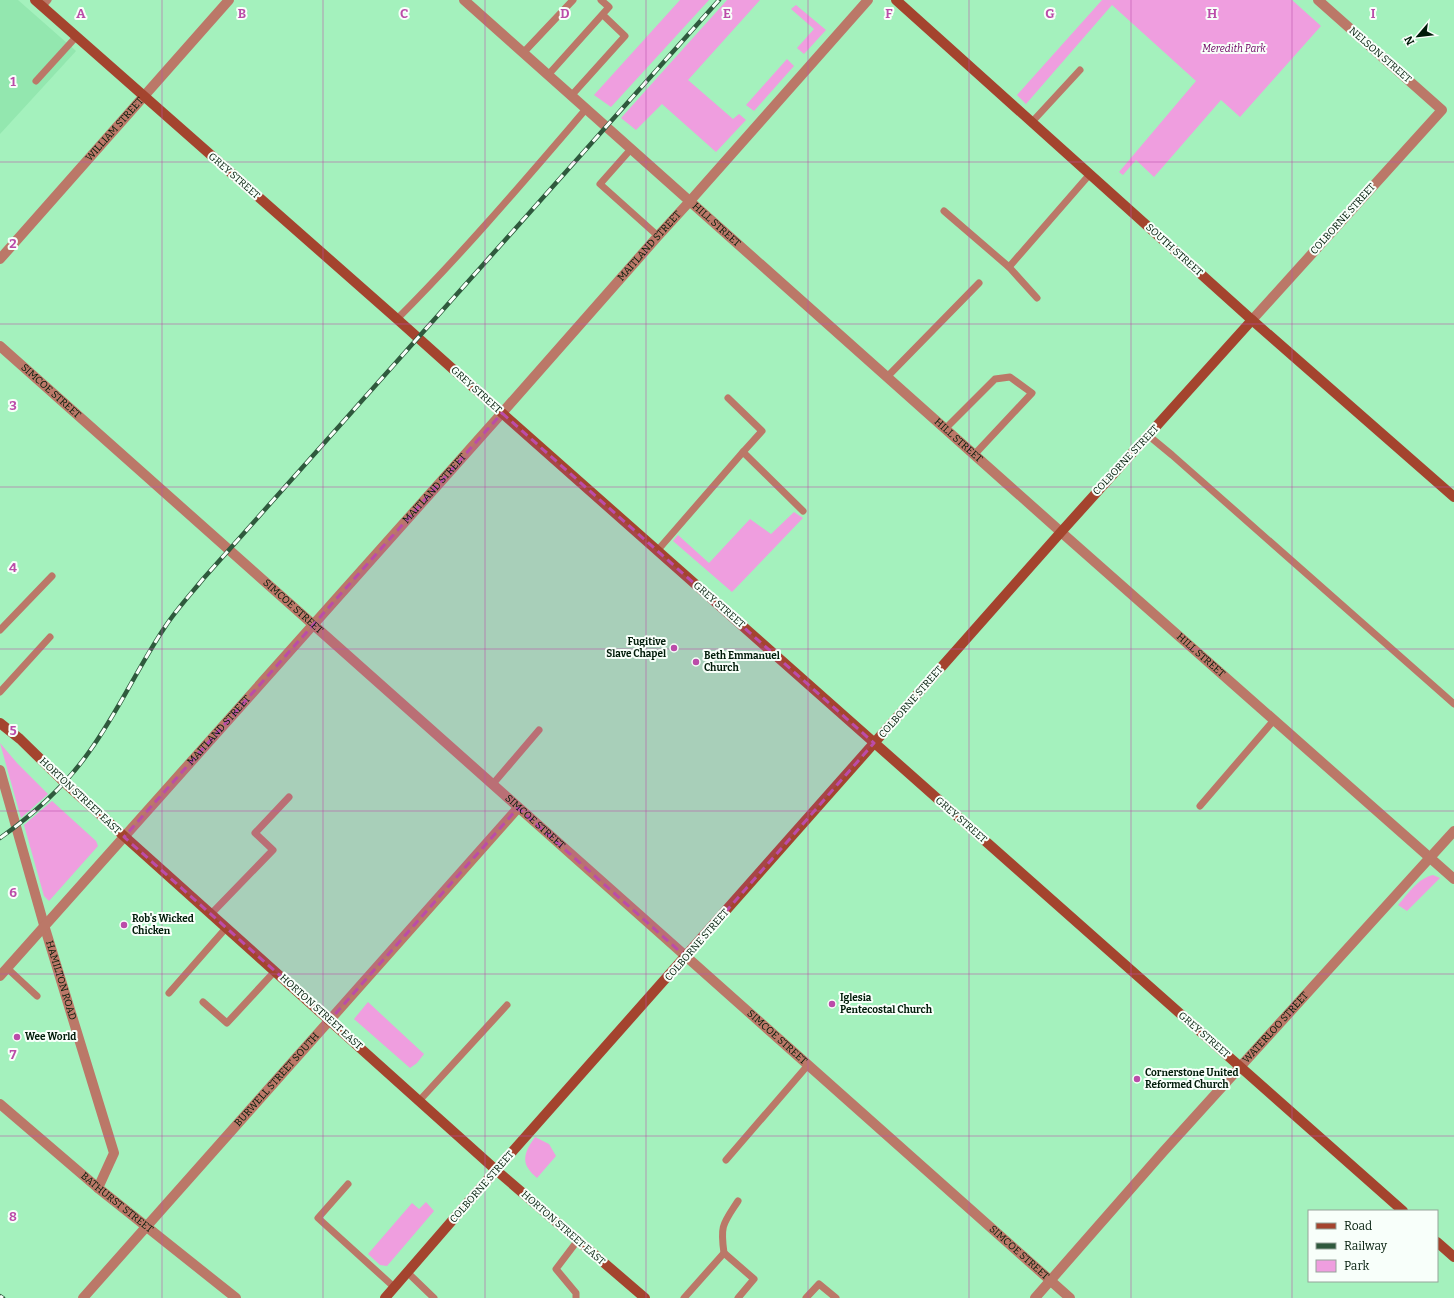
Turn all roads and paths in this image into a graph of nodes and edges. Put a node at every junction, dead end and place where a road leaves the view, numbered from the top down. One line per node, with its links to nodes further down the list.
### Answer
1 (229, 0): 15 (street, WILLIAM STREET)
2 (464, 0): 11 (street, HILL STREET)
3 (573, 0): 11 (lane)
4 (601, 0): 9 (lane)
5 (868, 0): 22 (street, MAITLAND STREET)
6 (896, 0): 19 (street, SOUTH STREET)
7 (1318, 0): 18 (street, NELSON STREET)
8 (42, 2): 10 (street, GREY STREET)
9 (603, 15): 13 (lane); 16 (lane)
10 (76, 37): 14 (lane); 15 (street, GREY STREET)
11 (524, 52): 13 (street, HILL STREET)
12 (1080, 70): 19 (lane)
13 (548, 75): 16 (street, HILL STREET)
14 (36, 81)
15 (143, 96): 25 (street, WILLIAM STREET); 29 (street, GREY STREET)
16 (571, 96): 17 (street, HILL STREET)
17 (586, 109): 20 (street, HILL STREET); 29 (lane)
18 (1442, 110): 30 (street, COLBORNE STREET)
19 (1032, 122): 21 (street, SOUTH STREET)
20 (631, 149): 22 (street, HILL STREET); 24 (lane)
21 (1090, 174): 26 (lane); 30 (street, SOUTH STREET)
22 (690, 201): 24 (street, MAITLAND STREET); 32 (street, HILL STREET)
23 (944, 211): 26 (lane)
24 (658, 236): 34 (street, MAITLAND STREET)
25 (0, 259)
26 (1009, 267): 28 (lane)
27 (979, 282): 32 (lane)
28 (1037, 298)
29 (397, 319): 34 (street, GREY STREET)
30 (1252, 320): 36 (street, COLBORNE STREET); 39 (street, SOUTH STREET)
31 (0, 346): 44 (street, SIMCOE STREET)
32 (887, 377): 35 (street, HILL STREET)
33 (728, 398): 37 (lane)
34 (502, 414): 42 (street, GREY STREET); 44 (street, MAITLAND STREET)
35 (945, 429): 38 (street, HILL STREET); 38 (lane)
36 (1149, 436): 41 (street, COLBORNE STREET); 48 (lane)
37 (743, 452): 40 (lane); 42 (lane)
38 (974, 454): 41 (street, HILL STREET)
39 (1454, 497)
40 (803, 511)
41 (1061, 532): 49 (street, HILL STREET); 52 (street, COLBORNE STREET)
42 (657, 551): 52 (street, GREY STREET)
43 (52, 576): 45 (lane)
44 (313, 626): 54 (street, SIMCOE STREET); 59 (street, MAITLAND STREET)
45 (0, 630)
46 (50, 637): 47 (lane)
47 (0, 692)
48 (1454, 704)
49 (1274, 720): 56 (lane); 60 (street, HILL STREET)
50 (0, 723): 59 (street, HORTON STREET EAST)
51 (539, 730): 54 (lane)
52 (874, 743): 65 (street, COLBORNE STREET); 75 (street, GREY STREET)
53 (0, 770): 63 (street, HAMILTON ROAD)
54 (492, 785): 57 (street, SIMCOE STREET)
55 (289, 797): 62 (lane)
56 (1200, 806)
57 (518, 808): 65 (street, SIMCOE STREET); 73 (street, BURWELL STREET SOUTH)
58 (1454, 831): 60 (street, WATERLOO STREET)
59 (124, 837): 62 (street, HORTON STREET EAST); 63 (street, MAITLAND STREET)
60 (1430, 857): 61 (street, HILL STREET); 75 (street, WATERLOO STREET)
61 (1454, 879)
62 (211, 914): 64 (street, HORTON STREET EAST)
63 (44, 925): 66 (street, MAITLAND STREET); 81 (street, HAMILTON ROAD)
64 (226, 928): 67 (street, HORTON STREET EAST); 69 (lane)
65 (686, 957): 74 (street, SIMCOE STREET); 79 (street, COLBORNE STREET)
66 (7, 968): 68 (street, MAITLAND STREET); 70 (lane)
67 (275, 971): 71 (lane); 73 (street, HORTON STREET EAST)
68 (0, 976)
69 (169, 993)
70 (37, 996)
71 (203, 1002)
72 (507, 1005): 76 (lane)
73 (330, 1020): 76 (street, HORTON STREET EAST); 84 (street, BURWELL STREET SOUTH)
74 (808, 1065): 78 (lane); 90 (street, SIMCOE STREET)
75 (1240, 1067): 83 (street, GREY STREET); 90 (street, WATERLOO STREET)
76 (420, 1101): 79 (street, HORTON STREET EAST)
77 (0, 1104): 81 (street, BATHURST STREET)
78 (726, 1160)
79 (496, 1170): 85 (street, HORTON STREET EAST); 89 (street, COLBORNE STREET)
80 (348, 1184): 91 (lane)
81 (98, 1188): 84 (street, BATHURST STREET)
82 (738, 1201): 87 (lane)
83 (1402, 1210)
84 (146, 1226): 92 (street, BURWELL STREET SOUTH); 93 (street, BATHURST STREET)
85 (578, 1240): 96 (lane); 97 (street, HORTON STREET EAST)
86 (1438, 1243): 88 (street)
87 (724, 1253): 98 (lane); 99 (lane)
88 (1454, 1257)
89 (407, 1272): 91 (street, COLBORNE STREET); 95 (lane)
90 (1050, 1280): 102 (street, WATERLOO STREET); 103 (street, SIMCOE STREET)
91 (394, 1287): 94 (street, COLBORNE STREET)
92 (83, 1298)
93 (236, 1298)
94 (384, 1298)
95 (434, 1298)
96 (576, 1298)
97 (645, 1298)
98 (684, 1298)
99 (738, 1298)
100 (806, 1298): 101 (lane)
101 (836, 1298)
102 (1035, 1298)
103 (1070, 1298)

